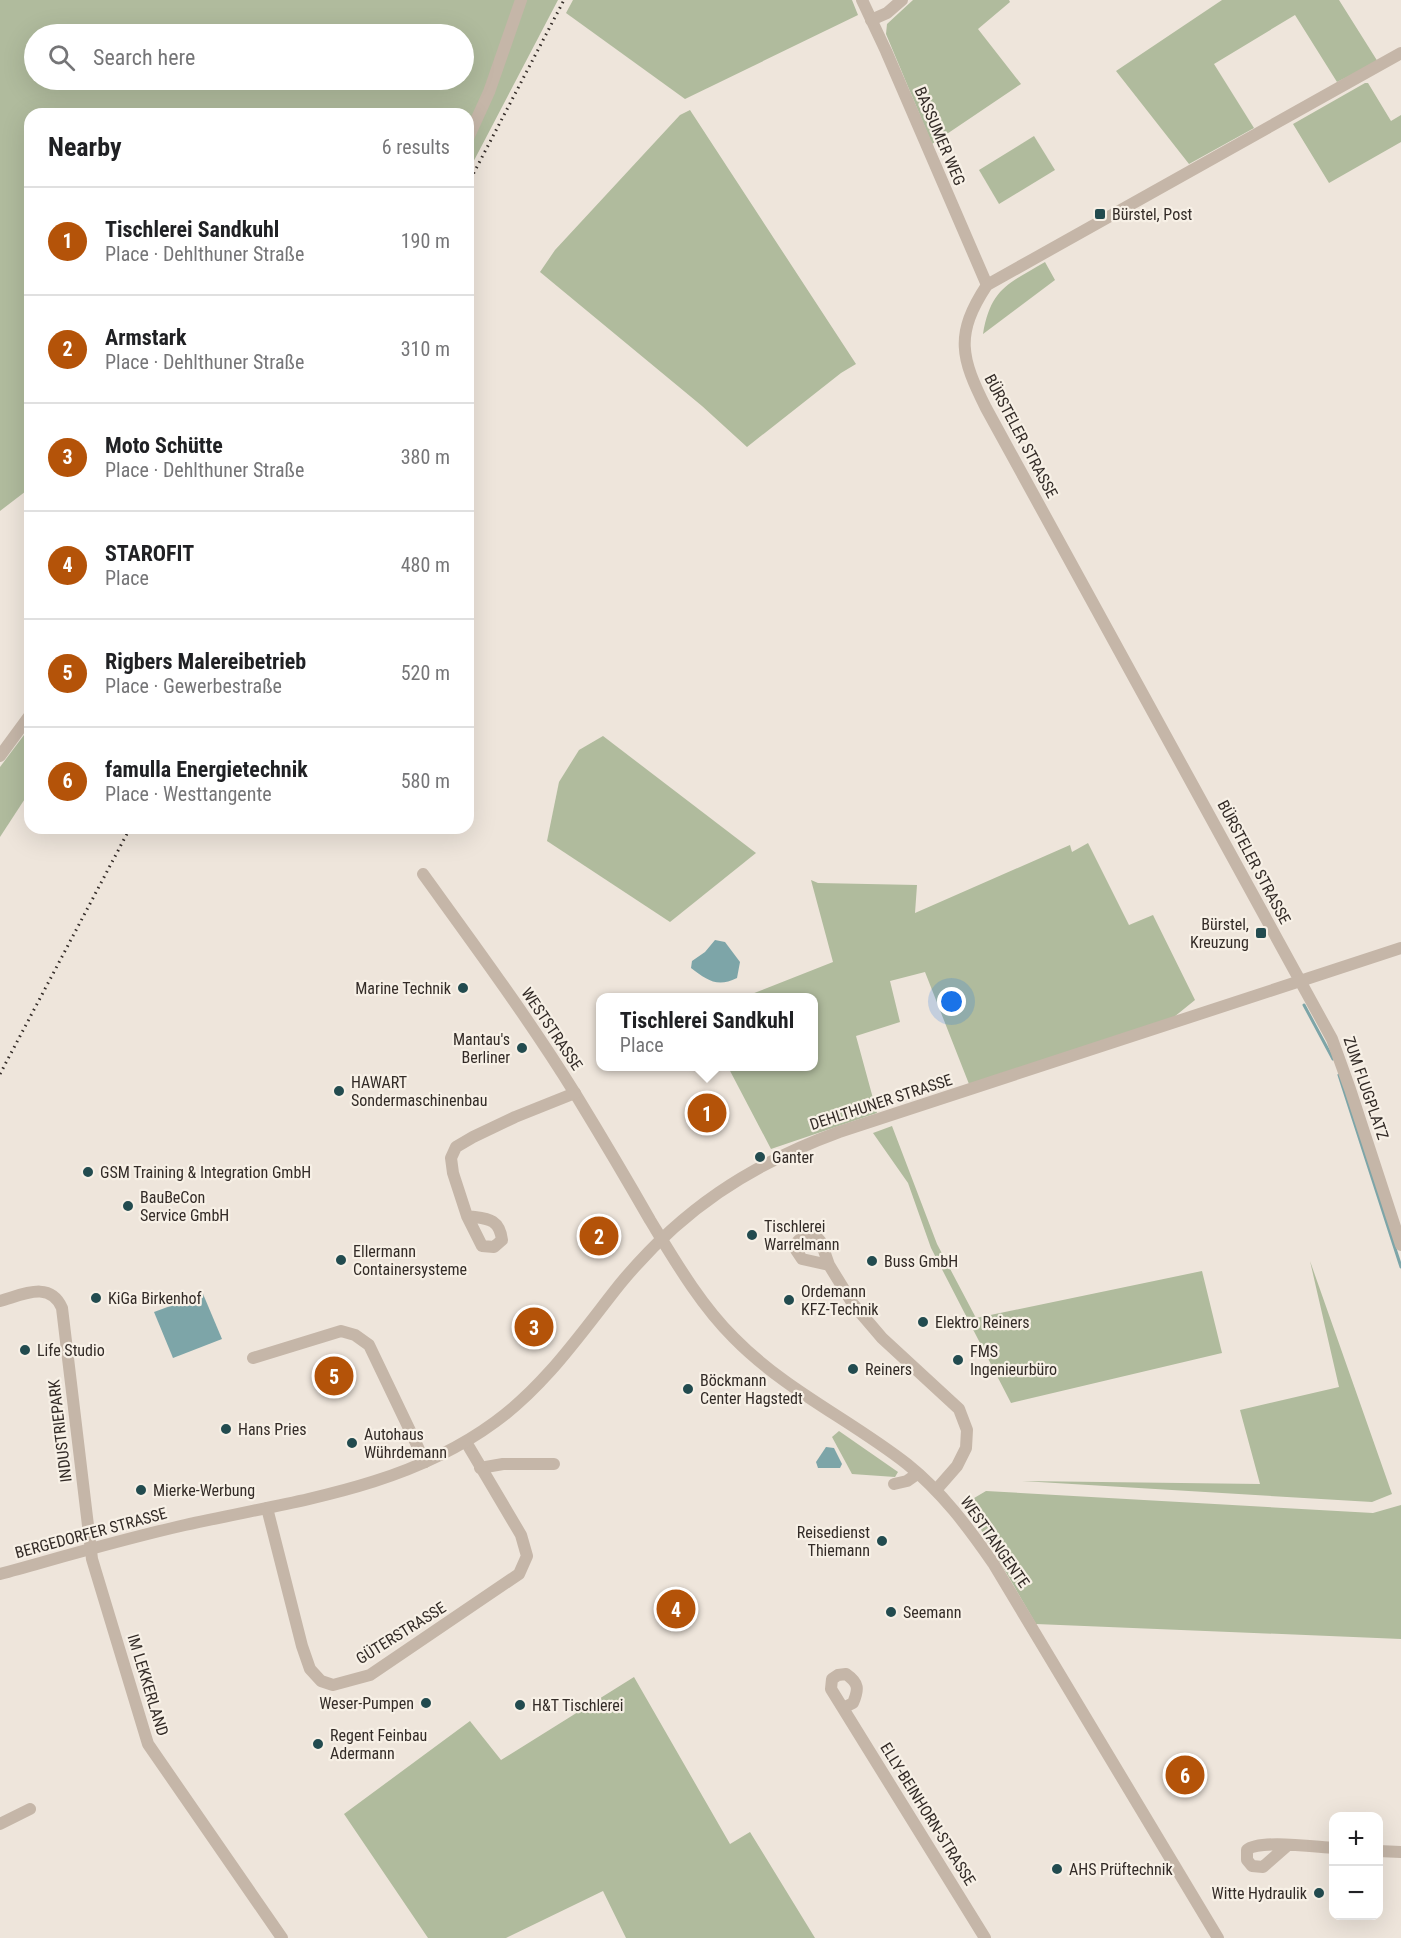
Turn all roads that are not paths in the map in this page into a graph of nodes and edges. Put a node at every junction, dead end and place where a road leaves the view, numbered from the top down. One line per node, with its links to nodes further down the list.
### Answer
1 (521, 0): 6 (street)
2 (862, 0): 4 (street, BASSUMER WEG)
3 (902, 0): 4 (street)
4 (871, 20): 7 (street, BASSUMER WEG)
5 (1401, 53): 7 (street)
6 (474, 125)
7 (987, 285): 12 (street, BÜRSTELER STRASSE)
8 (24, 723): 9 (street)
9 (0, 756)
10 (423, 874): 13 (street, WESTSTRASSE)
11 (1401, 948): 12 (street, DEHLTHUNER STRASSE)
12 (1300, 981): 15 (street, DEHLTHUNER STRASSE); 16 (street, ZUM FLUGPLATZ)
13 (575, 1093): 14 (street); 15 (street, WESTSTRASSE)
14 (467, 1216)
15 (662, 1239): 20 (street, DEHLTHUNER STRASSE); 24 (street, WESTTANGENTE)
16 (1401, 1245)
17 (829, 1265): 26 (street)
18 (0, 1301): 28 (street, INDUSTRIEPARK)
19 (253, 1358): 21 (street)
20 (466, 1442): 21 (street, BERGEDORFER STRASSE); 23 (street, GÜTERSTRASSE)
21 (425, 1462): 27 (street, BERGEDORFER STRASSE)
22 (554, 1464): 23 (street)
23 (480, 1468): 27 (street, GÜTERSTRASSE)
24 (918, 1474): 25 (street); 26 (street, WESTTANGENTE)
25 (894, 1484)
26 (936, 1490): 39 (street, WESTTANGENTE)
27 (267, 1508): 28 (street, BERGEDORFER STRASSE)
28 (91, 1549): 29 (street, BERGEDORFER STRASSE); 37 (street, IM LEKKERLAND)
29 (0, 1574)
30 (843, 1708): 38 (street, ELLY-BEINHORN-STRASSE)
31 (30, 1809): 32 (street)
32 (0, 1824)
33 (1288, 1845): 34 (street)
34 (1329, 1848)
35 (1383, 1851): 36 (street)
36 (1401, 1852)
37 (282, 1938)
38 (985, 1938)
39 (1218, 1938)

